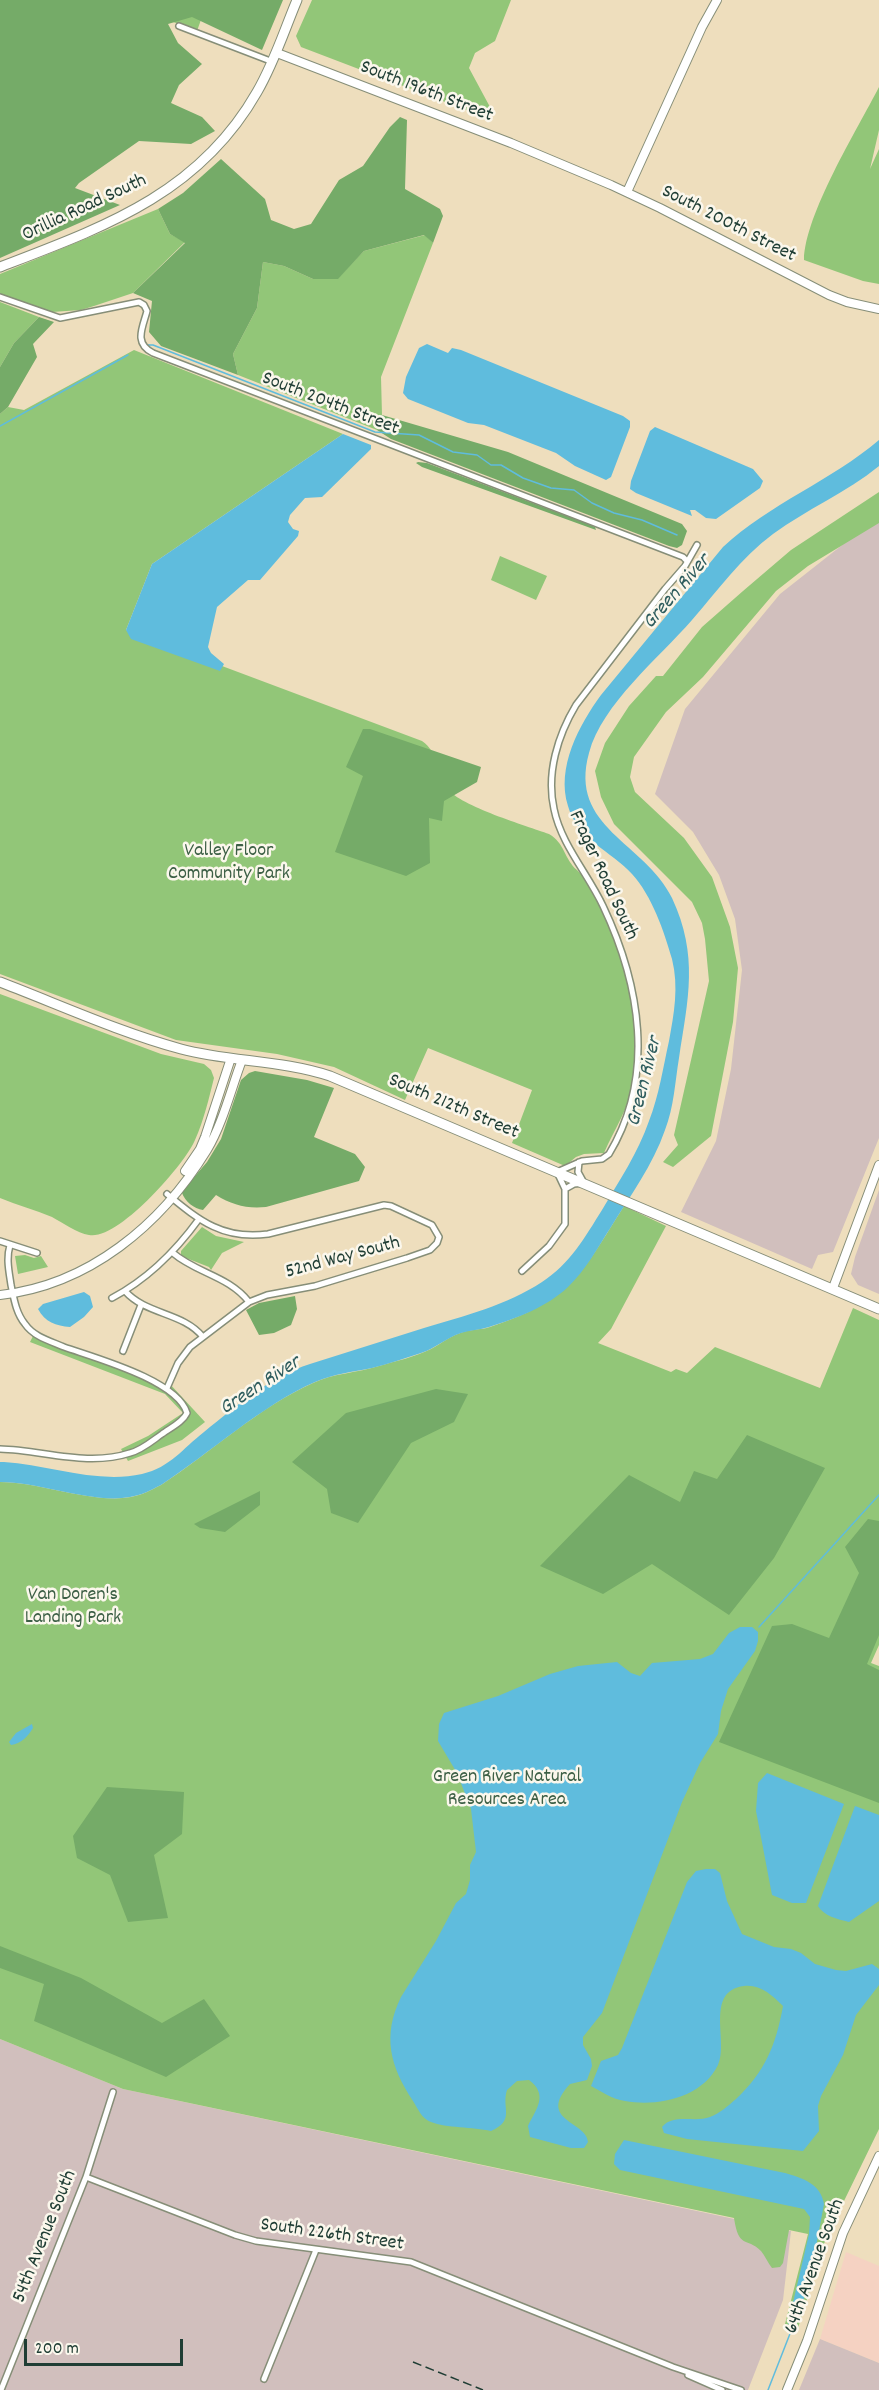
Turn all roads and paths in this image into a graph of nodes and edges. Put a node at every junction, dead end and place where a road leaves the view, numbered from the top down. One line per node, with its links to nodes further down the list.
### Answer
1 (297, 0): 4 (main road, Orillia Road South)
2 (717, 0): 6 (street)
3 (179, 26): 4 (street)
4 (275, 57): 5 (street, South 196th Street); 7 (main road, Orillia Road South)
5 (563, 164): 6 (street, South 200th Street)
6 (627, 192): 9 (street, South 200th Street)
7 (0, 267)
8 (0, 297): 11 (street, South 204th Street)
9 (879, 309)
10 (697, 544): 11 (street, Frager Road South)
11 (687, 561): 15 (street, Frager Road South)
12 (0, 982): 13 (main road, South 212th Street)
13 (231, 1058): 14 (main road, South 212th Street); 20 (street)
14 (242, 1060): 17 (main road, South 212th Street); 20 (street)
15 (579, 1162): 17 (street, Frager Road South); 18 (street)
16 (879, 1165): 27 (street)
17 (557, 1172): 18 (main road, South 212th Street); 19 (street)
18 (584, 1183): 19 (street); 27 (main road, South 212th Street)
19 (565, 1189): 26 (street)
20 (169, 1196): 21 (street); 29 (street)
21 (199, 1219): 25 (street); 33 (street, 52nd Way South)
22 (0, 1240): 23 (street)
23 (10, 1245): 24 (street); 29 (street)
24 (37, 1253)
25 (173, 1253): 30 (street); 33 (street)
26 (522, 1271)
27 (833, 1288): 35 (main road, South 212th Street)
28 (0, 1290): 29 (street)
29 (12, 1291): 31 (street); 38 (street)
30 (125, 1291): 32 (street); 34 (street)
31 (0, 1295)
32 (112, 1298)
33 (249, 1302): 36 (street, 52nd Way South)
34 (141, 1305): 36 (street); 37 (street)
35 (879, 1309)
36 (203, 1337): 38 (street, 52nd Way South)
37 (123, 1351)
38 (167, 1388): 39 (street)
39 (0, 1449)
40 (113, 2092): 42 (street, 54th Avenue South)
41 (879, 2156): 49 (street, 64th Avenue South)
42 (86, 2177): 43 (street, South 226th Street); 46 (street, 54th Avenue South)
43 (316, 2250): 44 (street, South 226th Street); 45 (street)
44 (673, 2367): 47 (street, South 226th Street); 48 (street, South 226th Street)
45 (264, 2379)
46 (1, 2390)
47 (723, 2390)
48 (741, 2390)
49 (787, 2390)

